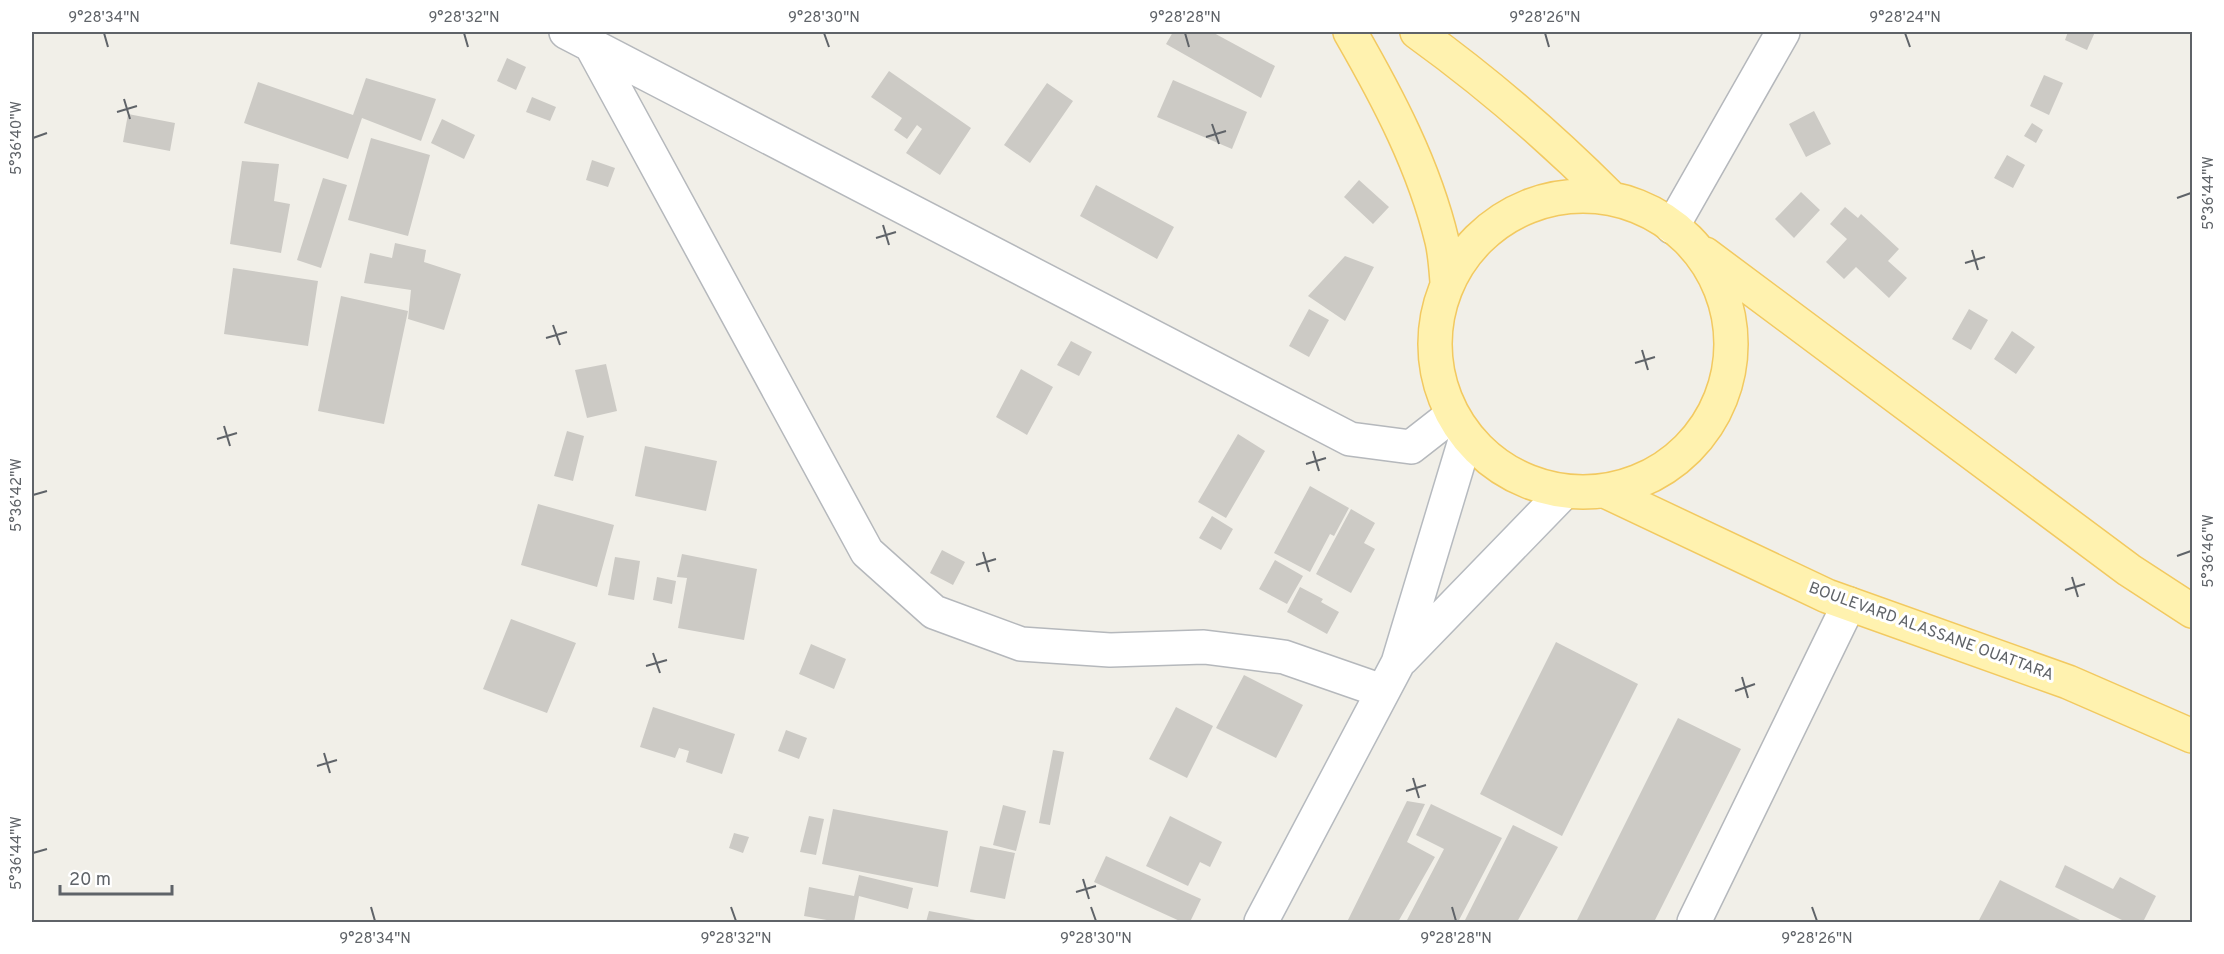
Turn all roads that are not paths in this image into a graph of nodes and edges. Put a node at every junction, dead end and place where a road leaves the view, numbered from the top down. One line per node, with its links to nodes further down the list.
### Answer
1 (1350, 32): 8 (main road)
2 (1417, 32): 5 (main road)
3 (1783, 32): 6 (street)
4 (578, 38): 9 (street); 15 (street)
5 (1610, 197): 6 (main road); 8 (main road)
6 (1672, 227): 7 (main road)
7 (1699, 250): 10 (main road); 13 (main road)
8 (1447, 282): 9 (main road)
9 (1459, 426): 11 (main road); 14 (street)
10 (1608, 492): 11 (main road); 12 (main road, BOULEVARD ALASSANE OUATTARA)
11 (1563, 493): 14 (street)
12 (1849, 604): 16 (main road, BOULEVARD ALASSANE OUATTARA); 18 (street)
13 (2193, 611)
14 (1398, 663): 15 (street)
15 (1382, 691): 17 (street)
16 (2193, 736)
17 (1261, 922)
18 (1694, 922)

